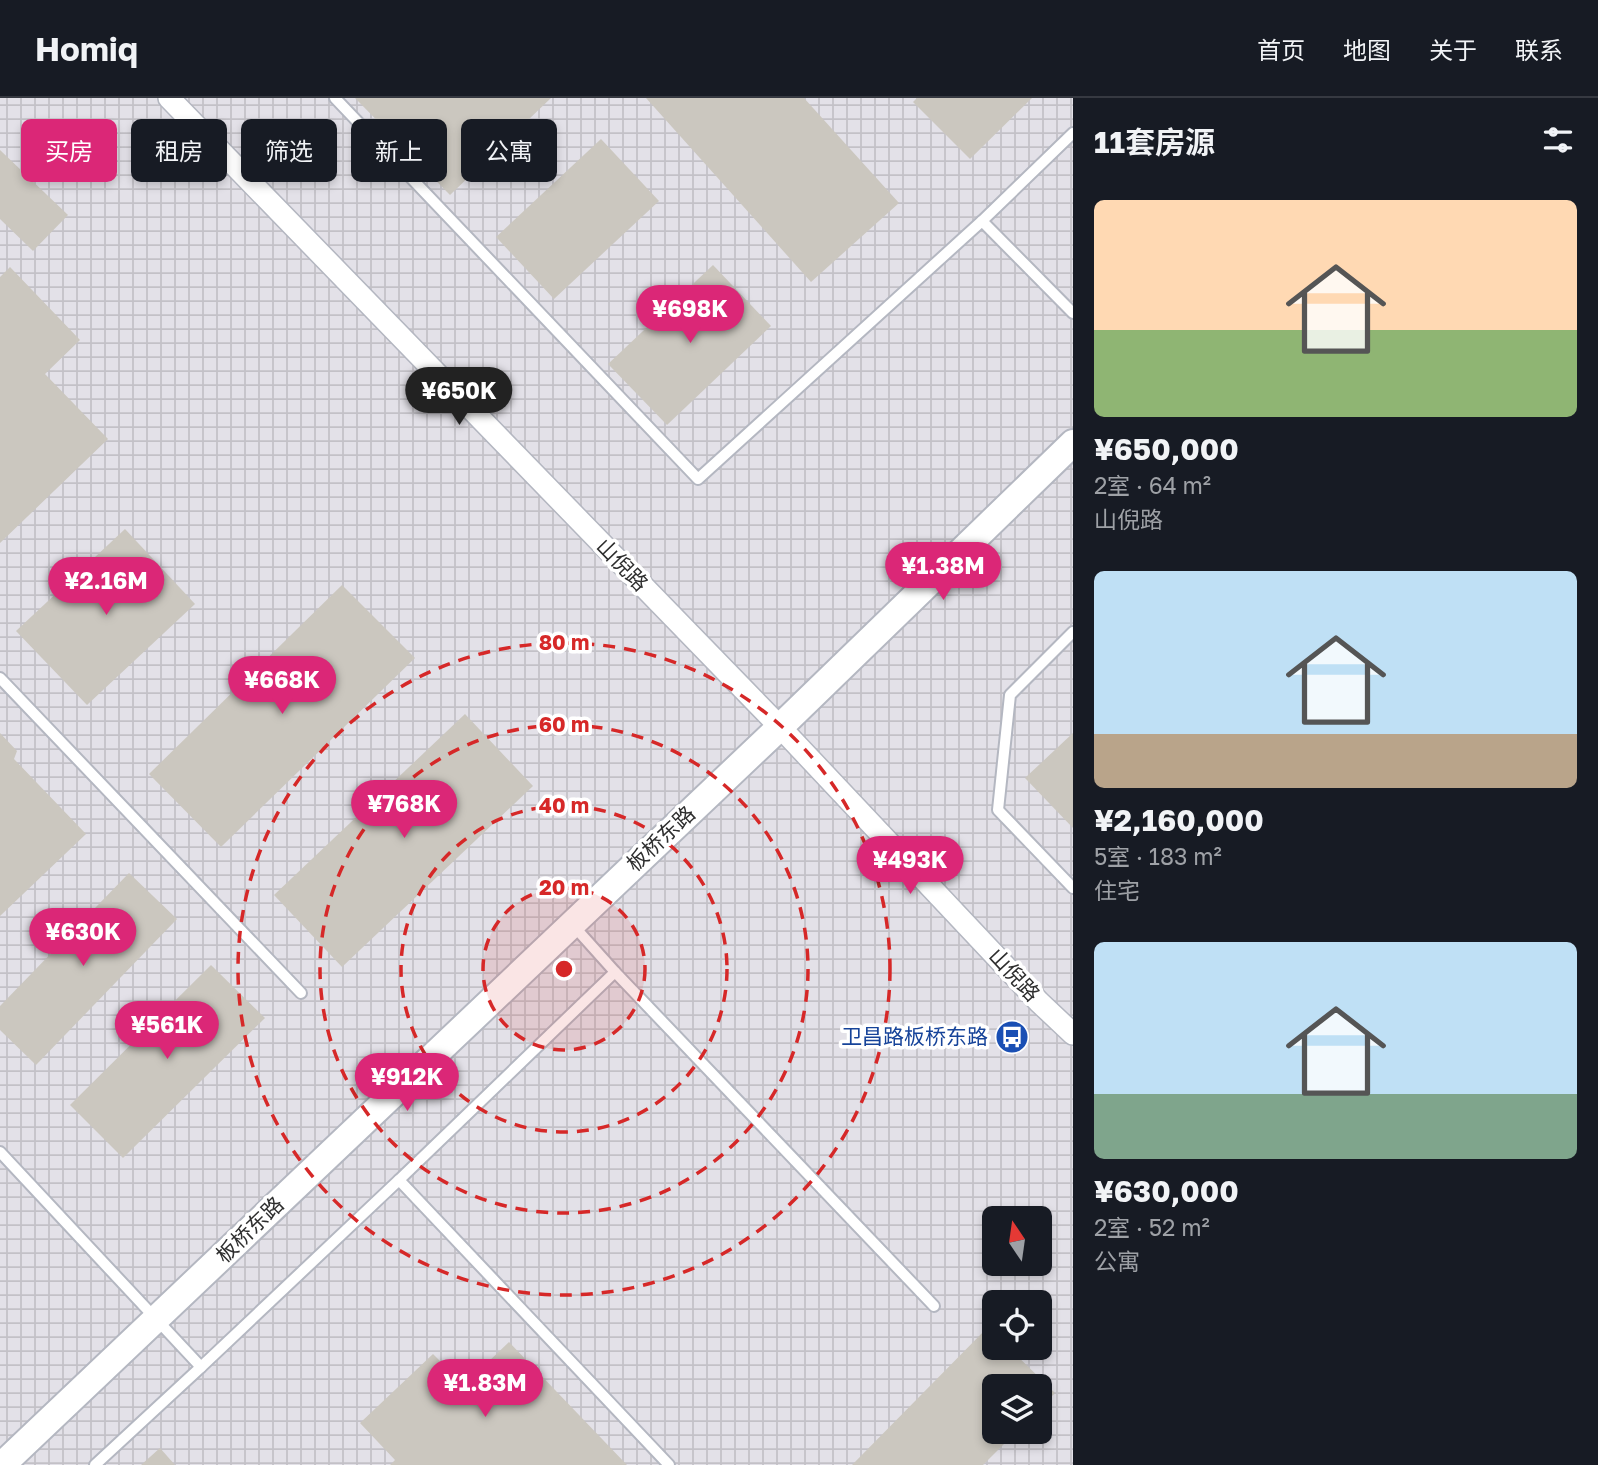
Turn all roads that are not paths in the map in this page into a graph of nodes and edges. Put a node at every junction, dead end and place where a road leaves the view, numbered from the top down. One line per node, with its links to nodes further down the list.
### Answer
1 (169, 98): 9 (street, 山倪路)
2 (335, 98): 4 (lane)
3 (1073, 133): 4 (lane)
4 (982, 220): 5 (lane)
5 (1073, 313)
6 (1073, 443): 9 (street, 板桥东路)
7 (1073, 632): 10 (lane)
8 (0, 678): 13 (lane)
9 (780, 727): 11 (street, 板桥东路); 14 (street, 山倪路)
10 (1073, 888)
11 (572, 924): 12 (lane); 18 (street, 板桥东路)
12 (615, 972): 16 (lane); 17 (lane)
13 (301, 993)
14 (1073, 1034)
15 (0, 1152): 18 (lane)
16 (399, 1180): 19 (lane); 22 (lane)
17 (934, 1306)
18 (156, 1319): 19 (lane); 20 (street, 板桥东路)
19 (201, 1367): 21 (lane)
20 (2, 1465)
21 (95, 1465)
22 (669, 1465)

